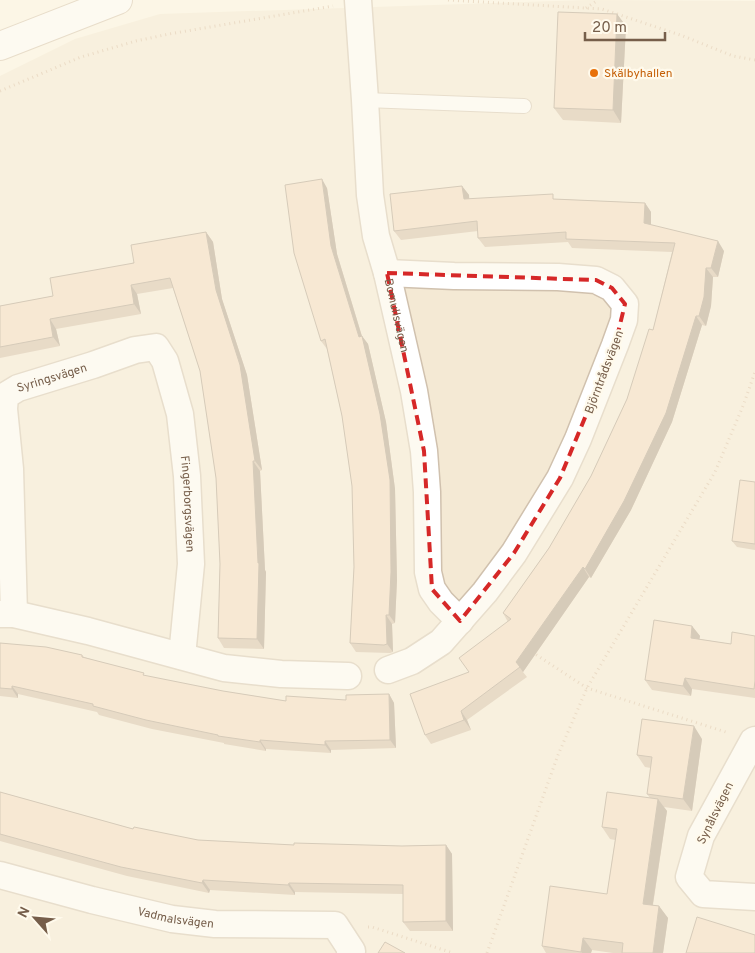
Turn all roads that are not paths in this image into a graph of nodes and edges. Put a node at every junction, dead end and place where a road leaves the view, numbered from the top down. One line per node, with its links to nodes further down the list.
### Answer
1 (118, 0): 3 (street)
2 (358, 1): 4 (street, Bomullsvägen)
3 (0, 46)
4 (365, 100): 5 (lane); 6 (street, Bomullsvägen)
5 (524, 106)
6 (387, 273): 9 (street, Bomullsvägen); 9 (street, Björntrådsvägen)
7 (161, 354): 8 (street, Syringsvägen); 10 (street, Fingerborgsvägen)
8 (7, 614): 10 (street)
9 (460, 621): 11 (street)
10 (182, 656): 12 (street)
11 (388, 670)
12 (348, 676)
13 (754, 740): 15 (street, Synålsvägen)
14 (0, 875): 16 (street, Vadmalsvägen)
15 (755, 897)
16 (344, 940)

